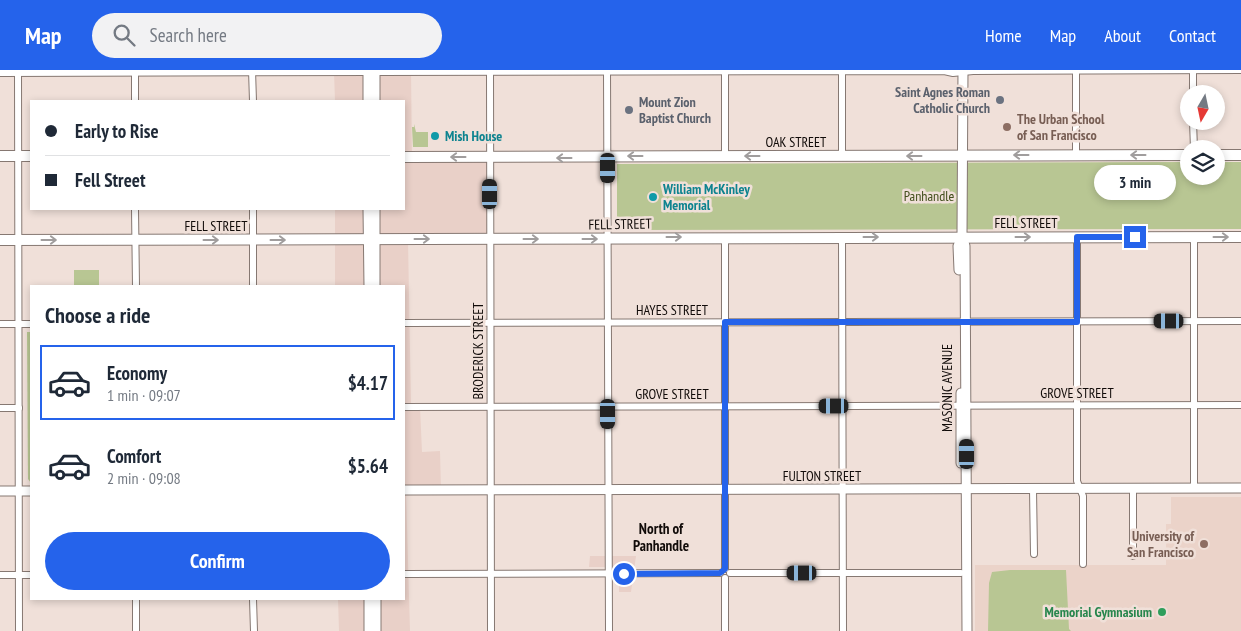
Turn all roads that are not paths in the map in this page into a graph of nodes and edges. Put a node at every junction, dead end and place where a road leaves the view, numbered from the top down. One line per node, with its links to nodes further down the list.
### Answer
1 (842, 70): 12 (street); 13 (street); 28 (street)
2 (963, 70): 3 (street); 13 (street); 29 (main road, MASONIC AVENUE)
3 (1076, 70): 4 (street); 20 (street)
4 (1193, 70): 5 (street); 15 (street)
5 (1241, 70)
6 (18, 71): 7 (street); 14 (street); 25 (street)
7 (135, 71): 8 (street); 16 (street)
8 (252, 71): 9 (street); 17 (street)
9 (371, 71): 10 (street); 18 (main road); 19 (main road)
10 (490, 71): 11 (street); 31 (street, BRODERICK STREET)
11 (607, 71): 12 (street); 32 (street)
12 (725, 71): 27 (street)
13 (944, 71)
14 (0, 73)
15 (1193, 85)
16 (135, 100)
17 (252, 100)
18 (368, 100)
19 (375, 100)
20 (1076, 155): 21 (main road, OAK STREET, one-way to 20); 29 (main road, OAK STREET, one-way to 29)
21 (1180, 155)
22 (1225, 155): 23 (main road)
23 (1241, 155)
24 (0, 156): 25 (main road)
25 (18, 156): 26 (main road); 47 (street)
26 (30, 156)
27 (725, 156): 28 (main road, OAK STREET, one-way to 27); 32 (main road, OAK STREET, one-way to 32)
28 (842, 156): 29 (main road, OAK STREET, one-way to 28)
29 (963, 156): 37 (main road, MASONIC AVENUE)
30 (405, 157): 31 (main road, OAK STREET, one-way to 30)
31 (490, 157): 32 (main road, OAK STREET, one-way to 31); 45 (street, BRODERICK STREET)
32 (607, 158): 43 (street)
33 (135, 210): 48 (street)
34 (253, 210): 49 (street)
35 (368, 210): 44 (main road)
36 (375, 210): 44 (main road)
37 (962, 236): 39 (main road, FELL STREET, one-way to 37); 40 (main road, FELL STREET, one-way to 40); 58 (main road, MASONIC AVENUE)
38 (725, 237): 39 (main road, FELL STREET); 43 (main road, FELL STREET, one-way to 38); 56 (street)
39 (842, 237): 57 (street)
40 (1077, 237): 41 (main road, FELL STREET); 59 (street)
41 (1194, 237): 42 (main road, FELL STREET, one-way to 42); 54 (street)
42 (1241, 237)
43 (608, 238): 45 (main road, FELL STREET, one-way to 43); 62 (street)
44 (372, 239): 45 (main road, FELL STREET, one-way to 45); 49 (main road, FELL STREET, one-way to 44); 52 (main road); 53 (main road)
45 (491, 239): 61 (street, BRODERICK STREET)
46 (0, 240): 47 (main road, FELL STREET)
47 (18, 240): 48 (main road, FELL STREET, one-way to 48); 64 (street)
48 (136, 240): 49 (main road, FELL STREET, one-way to 49); 50 (street)
49 (253, 240): 51 (street)
50 (136, 285)
51 (253, 285)
52 (369, 285)
53 (375, 285)
54 (1194, 321): 55 (street, HAYES STREET); 59 (street, HAYES STREET); 66 (street)
55 (1241, 321)
56 (725, 322): 57 (street, HAYES STREET); 62 (street, HAYES STREET); 69 (street)
57 (842, 322): 58 (street, HAYES STREET); 70 (street)
58 (963, 322): 59 (street, HAYES STREET); 71 (main road, MASONIC AVENUE)
59 (1077, 322): 72 (street)
60 (405, 323): 61 (street, HAYES STREET)
61 (491, 323): 62 (street, HAYES STREET); 74 (street, BRODERICK STREET)
62 (608, 323): 68 (street)
63 (0, 324): 64 (street)
64 (19, 324): 65 (street); 76 (street)
65 (30, 324)
66 (1194, 405): 67 (street, GROVE STREET); 72 (street, GROVE STREET); 82 (street)
67 (1241, 405)
68 (608, 406): 69 (street, GROVE STREET); 74 (street, GROVE STREET); 85 (street)
69 (725, 406): 70 (street, GROVE STREET); 86 (street)
70 (842, 406): 71 (street, GROVE STREET); 78 (street)
71 (964, 406): 72 (street, GROVE STREET); 79 (main road, MASONIC AVENUE)
72 (1077, 406): 80 (street)
73 (405, 407): 74 (street, GROVE STREET)
74 (491, 407): 84 (street, BRODERICK STREET)
75 (0, 408): 76 (street)
76 (19, 408): 89 (street)
77 (1241, 488): 82 (main road, FULTON STREET)
78 (843, 489): 79 (main road, FULTON STREET); 86 (main road, FULTON STREET); 95 (street)
79 (964, 489): 87 (main road, FULTON STREET); 96 (main road, MASONIC AVENUE); 117 (main road, MASONIC AVENUE)
80 (1080, 489): 81 (main road, FULTON STREET); 87 (main road, FULTON STREET); 93 (street)
81 (1133, 489): 82 (main road, FULTON STREET); 92 (street)
82 (1194, 489)
83 (405, 490): 84 (main road, FULTON STREET)
84 (491, 490): 85 (main road, FULTON STREET); 98 (street, BRODERICK STREET)
85 (608, 490): 86 (main road, FULTON STREET); 99 (street)
86 (725, 490): 94 (street)
87 (1033, 490): 91 (street)
88 (0, 491): 89 (main road)
89 (19, 491): 90 (main road); 101 (street)
90 (30, 491)
91 (1034, 554)
92 (1133, 556)
93 (1083, 564)
94 (725, 573): 95 (street); 99 (street); 114 (street)
95 (843, 573): 96 (street); 115 (street)
96 (961, 573): 116 (main road, MASONIC AVENUE)
97 (405, 574): 98 (street)
98 (491, 574): 99 (street); 112 (street, BRODERICK STREET)
99 (609, 574): 113 (street)
100 (0, 575): 101 (street)
101 (19, 575): 102 (street); 107 (street)
102 (30, 575)
103 (136, 600): 108 (street)
104 (254, 600): 109 (street)
105 (369, 600): 110 (main road)
106 (376, 600): 111 (main road)
107 (19, 631)
108 (136, 631)
109 (254, 631)
110 (369, 631)
111 (376, 631)
112 (491, 631)
113 (609, 631)
114 (725, 631)
115 (843, 631)
116 (961, 631)
117 (967, 631)

